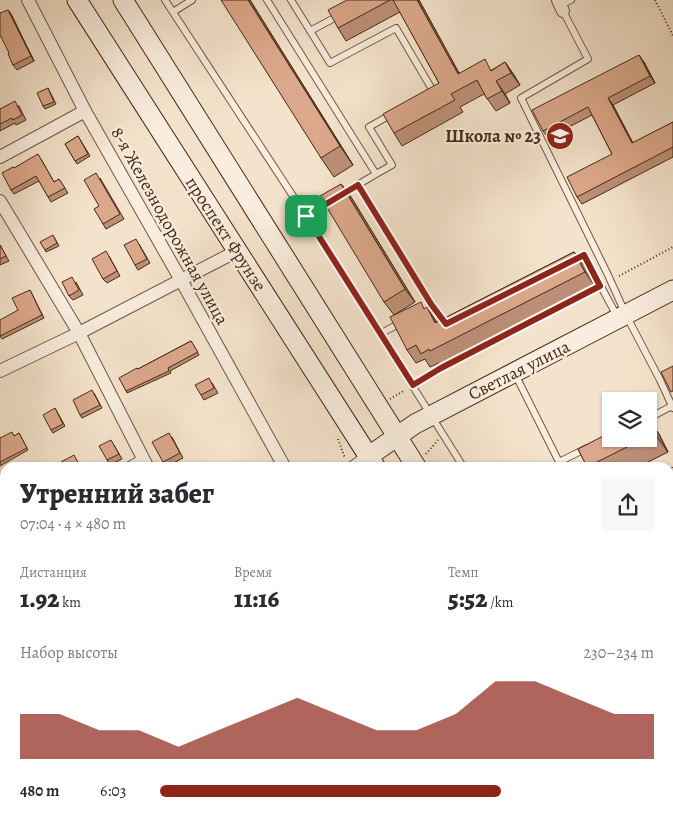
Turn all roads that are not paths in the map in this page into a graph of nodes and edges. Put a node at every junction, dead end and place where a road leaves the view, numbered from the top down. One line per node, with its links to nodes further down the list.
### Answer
1 (28, 0): 13 (street, 8-я Железнодорожная улица)
2 (77, 0): 20 (main road, проспект Фрунзе)
3 (123, 0): 36 (main road, проспект Фрунзе)
4 (165, 0): 10 (lane)
5 (192, 0): 10 (lane)
6 (267, 0): 16 (lane)
7 (291, 0): 11 (lane)
8 (563, 4): 26 (lane)
9 (348, 11): 11 (lane)
10 (173, 12): 19 (lane)
11 (310, 31): 12 (lane)
12 (426, 95)
13 (85, 111): 15 (street); 22 (street, 8-я Железнодорожная улица)
14 (397, 111): 16 (lane)
15 (0, 157)
16 (376, 174): 17 (lane)
17 (358, 185): 19 (lane); 24 (lane)
18 (0, 201): 29 (street)
19 (306, 216): 30 (lane)
20 (237, 251): 22 (street); 40 (main road, проспект Фрунзе)
21 (566, 264): 26 (lane)
22 (181, 280): 29 (street); 39 (street, 8-я Железнодорожная улица)
23 (673, 290): 26 (main road, Светлая улица)
24 (431, 304): 25 (lane); 28 (lane)
25 (422, 309)
26 (622, 317): 32 (main road, Светлая улица); 33 (lane)
27 (406, 319): 30 (lane)
28 (454, 320)
29 (79, 333): 31 (street); 38 (street)
30 (380, 334): 35 (lane)
31 (0, 371)
32 (514, 373): 35 (main road, Светлая улица); 43 (lane)
33 (672, 407): 34 (lane)
34 (657, 414)
35 (431, 416): 36 (main road, Светлая улица); 42 (lane)
36 (398, 436): 40 (main road, Светлая улица); 41 (main road, проспект Фрунзе)
37 (594, 445): 44 (lane)
38 (145, 462)
39 (282, 462)
40 (372, 462)
41 (414, 462)
42 (460, 462)
43 (558, 462)
44 (565, 462)

